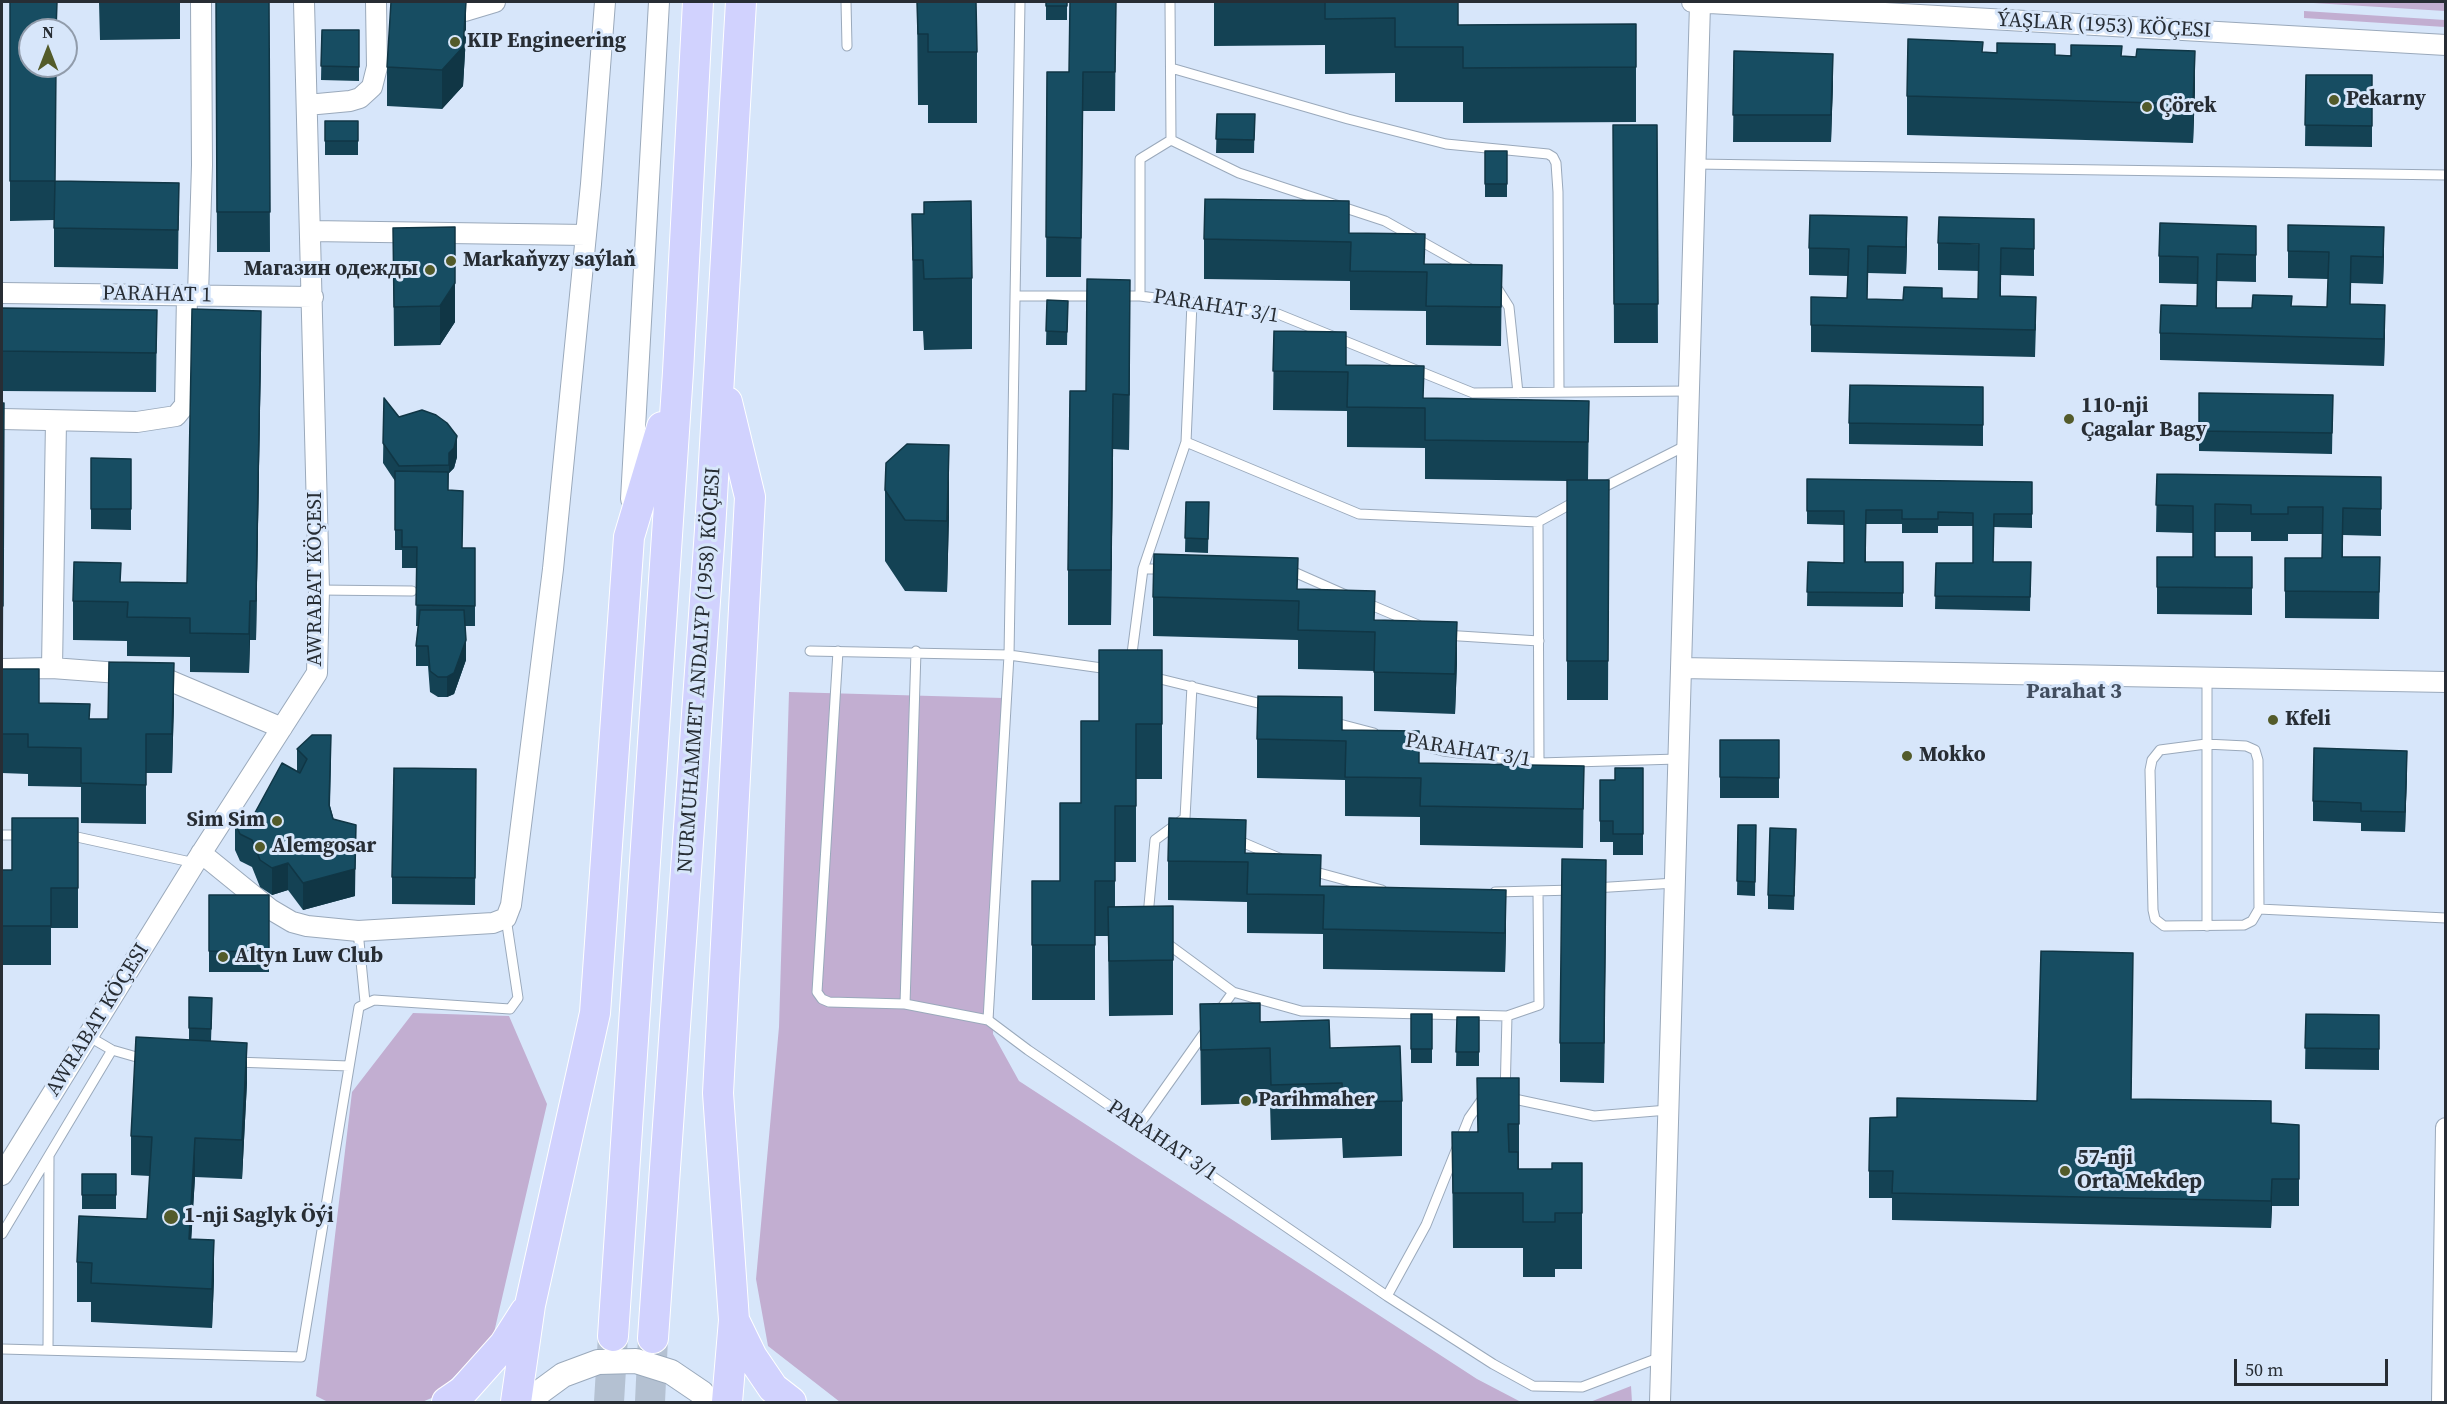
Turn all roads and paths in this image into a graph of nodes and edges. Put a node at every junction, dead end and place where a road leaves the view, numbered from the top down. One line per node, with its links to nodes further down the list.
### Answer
1 (201, 2): 25 (street)
2 (304, 2): 18 (street, AWRABAT KÖÇESI)
3 (495, 2): 14 (street)
4 (605, 2): 23 (street)
5 (659, 2): 40 (street)
6 (698, 2): 30 (main road, NURMUHAMMET ANDALYP (1958) KÖÇESI)
7 (741, 2): 31 (main road, NURMUHAMMET ANDALYP (1958) KÖÇESI)
8 (846, 2): 15 (lane)
9 (1020, 2): 26 (lane)
10 (1170, 2): 17 (lane)
11 (1696, 3): 16 (street, ÝAŞLAR (1953) KÖÇESI); 20 (street)
12 (376, 8): 13 (street); 18 (street)
13 (398, 13)
14 (421, 13)
15 (847, 45)
16 (2445, 45)
17 (1171, 68): 19 (lane); 33 (lane)
18 (308, 105): 22 (street, AWRABAT KÖÇESI)
19 (1172, 140): 27 (lane); 34 (lane)
20 (1695, 164): 21 (lane); 32 (street)
21 (2445, 175)
22 (311, 231): 23 (street); 28 (street, AWRABAT KÖÇESI)
23 (586, 236): 82 (street)
24 (2, 293): 25 (street, PARAHAT 1)
25 (193, 295): 28 (street, PARAHAT 1); 36 (street)
26 (1016, 296): 27 (lane, PARAHAT 3/1); 50 (lane)
27 (1140, 296): 29 (lane, PARAHAT 3/1)
28 (313, 297): 44 (street, AWRABAT KÖÇESI)
29 (1192, 303): 34 (lane, PARAHAT 3/1); 37 (lane)
30 (678, 372): 40 (main road); 111 (main road, NURMUHAMMET ANDALYP (1958) KÖÇESI)
31 (719, 373): 109 (main road); 112 (main road, NURMUHAMMET ANDALYP (1958) KÖÇESI)
32 (1689, 391): 33 (lane, PARAHAT 3/1); 38 (street)
33 (1559, 392): 34 (lane, PARAHAT 3/1)
34 (1518, 393)
35 (2, 419): 36 (street)
36 (56, 421): 51 (street)
37 (1186, 442): 39 (lane); 41 (lane)
38 (1687, 445): 39 (lane); 52 (street)
39 (1538, 522): 46 (lane)
40 (628, 537): 108 (main road)
41 (1143, 569): 42 (lane); 55 (lane)
42 (1178, 570)
43 (1270, 572): 46 (lane)
44 (319, 590): 45 (lane); 62 (street, AWRABAT KÖÇESI)
45 (412, 591)
46 (1539, 641): 67 (lane)
47 (810, 651): 48 (lane)
48 (838, 651): 49 (lane); 90 (lane)
49 (916, 651): 50 (lane); 90 (lane)
50 (1009, 655): 54 (lane); 92 (lane)
51 (52, 668): 53 (street); 62 (street)
52 (1681, 668): 57 (street); 66 (street)
53 (2, 669)
54 (1119, 671)
55 (1130, 672)
56 (1140, 675): 59 (lane)
57 (2207, 678): 58 (street); 65 (lane)
58 (2445, 681)
59 (1192, 686): 60 (lane); 68 (lane)
60 (1283, 710)
61 (1317, 718): 63 (lane, PARAHAT 3/1)
62 (282, 728): 74 (street, AWRABAT KÖÇESI)
63 (1386, 736)
64 (1398, 739): 67 (lane, PARAHAT 3/1)
65 (2206, 744): 81 (lane); 84 (lane); 84 (lane)
66 (1678, 759): 67 (lane, PARAHAT 3/1); 77 (street)
67 (1539, 763)
68 (1185, 818): 69 (lane); 85 (lane)
69 (1195, 822)
70 (2, 835): 71 (lane)
71 (33, 835)
72 (55, 835): 74 (lane)
73 (1226, 835): 75 (lane)
74 (198, 858): 86 (street); 93 (street, AWRABAT KÖÇESI)
75 (1287, 861)
76 (1307, 870): 78 (lane)
77 (1675, 882): 80 (lane); 99 (street)
78 (1393, 890)
79 (1483, 891): 80 (lane)
80 (1538, 892): 91 (lane)
81 (2259, 909): 83 (lane); 84 (lane)
82 (506, 918): 86 (street); 89 (lane)
83 (2445, 918)
84 (2207, 926)
85 (1147, 929)
86 (358, 931): 89 (lane)
87 (1157, 936): 88 (lane)
88 (1233, 992): 91 (lane); 100 (lane)
89 (365, 1002): 97 (lane)
90 (905, 1004): 92 (lane)
91 (1507, 1016): 98 (lane)
92 (987, 1020): 100 (lane, PARAHAT 3/1)
93 (88, 1036): 94 (lane); 104 (street, AWRABAT KÖÇESI)
94 (112, 1050): 95 (lane); 102 (lane)
95 (153, 1060)
96 (222, 1062): 97 (lane)
97 (349, 1066): 114 (lane)
98 (1504, 1097): 99 (lane); 107 (lane)
99 (1668, 1110): 115 (street)
100 (1138, 1125): 107 (lane, PARAHAT 3/1)
101 (2445, 1128): 103 (street)
102 (49, 1154): 105 (lane); 114 (lane)
103 (2445, 1167): 106 (street)
104 (2, 1175)
105 (2, 1234)
106 (2445, 1288): 110 (street)
107 (1387, 1296): 115 (lane, PARAHAT 3/1)
108 (530, 1305): 116 (main road); 117 (main road)
109 (734, 1320): 120 (main road); 121 (main road)
110 (2444, 1322): 123 (street)
111 (613, 1336)
112 (653, 1338)
113 (2, 1349): 114 (lane)
114 (48, 1350)
115 (1661, 1357): 122 (street)
116 (447, 1402)
117 (516, 1402)
118 (530, 1402): 119 (street)
119 (709, 1402)
120 (727, 1402)
121 (791, 1402)
122 (1660, 1402)
123 (2442, 1402)

